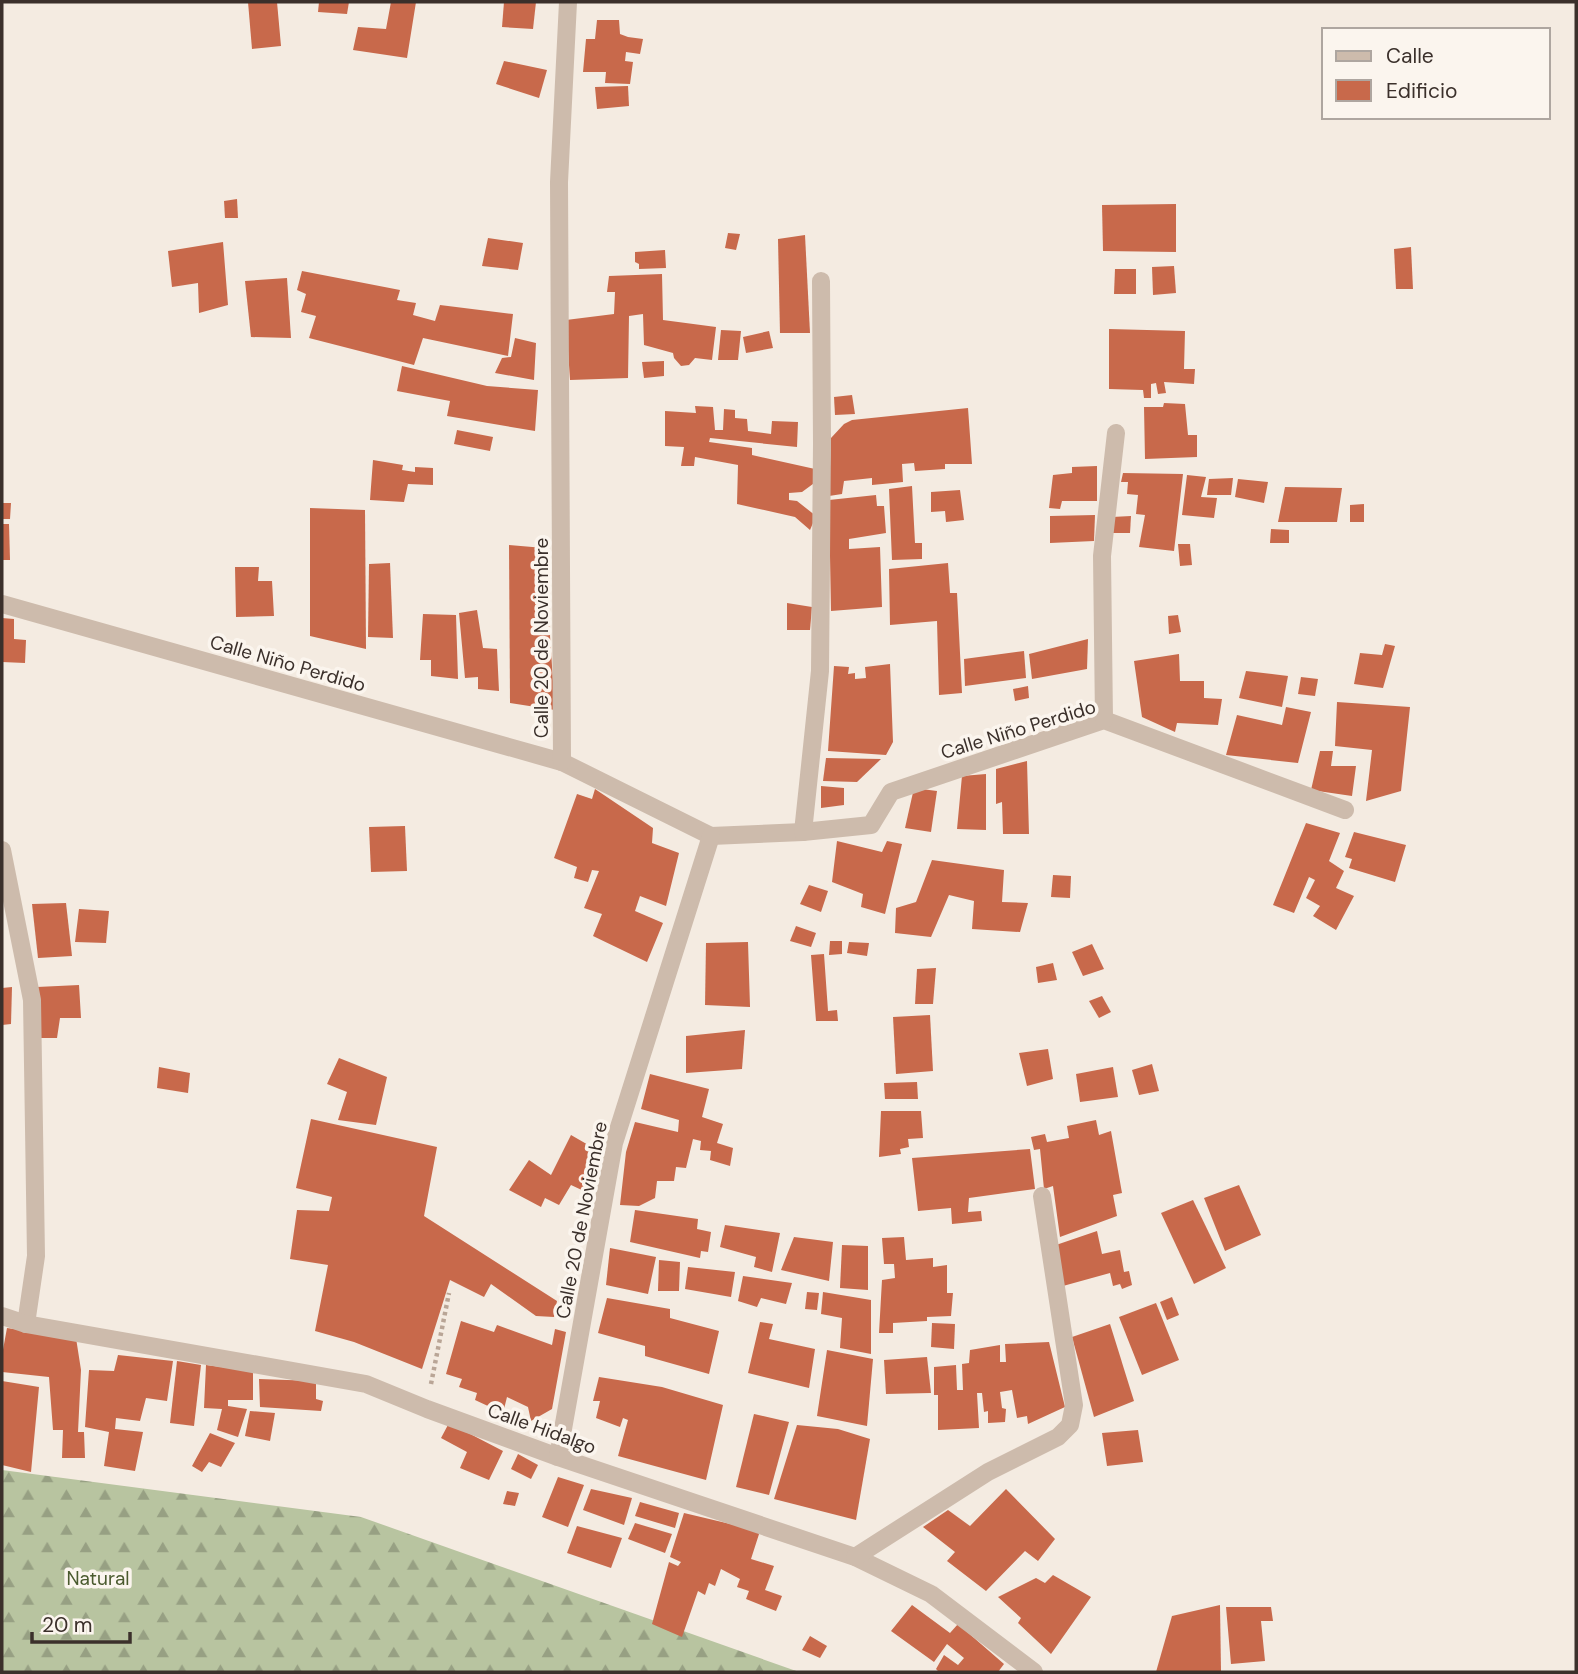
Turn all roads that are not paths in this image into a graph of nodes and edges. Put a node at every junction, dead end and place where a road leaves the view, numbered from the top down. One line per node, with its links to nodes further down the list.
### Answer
1 (568, 2): 6 (street, Calle 20 de Noviembre)
2 (821, 281): 8 (street)
3 (1116, 433): 5 (street)
4 (2, 604): 6 (street, Calle Niño Perdido)
5 (1104, 720): 7 (street, Calle Niño Perdido); 8 (street, Calle Niño Perdido)
6 (562, 762): 9 (street, Calle 20 de Noviembre)
7 (1345, 810)
8 (803, 832): 9 (street, Calle Niño Perdido)
9 (710, 836): 14 (street, Calle 20 de Noviembre)
10 (2, 850): 13 (street)
11 (1042, 1196): 15 (street)
12 (2, 1316): 13 (street, Calle Hidalgo)
13 (26, 1324): 14 (street, Calle Hidalgo)
14 (558, 1457): 15 (street, Calle Hidalgo)
15 (855, 1557): 16 (street, Calle Hidalgo)
16 (1034, 1672)

